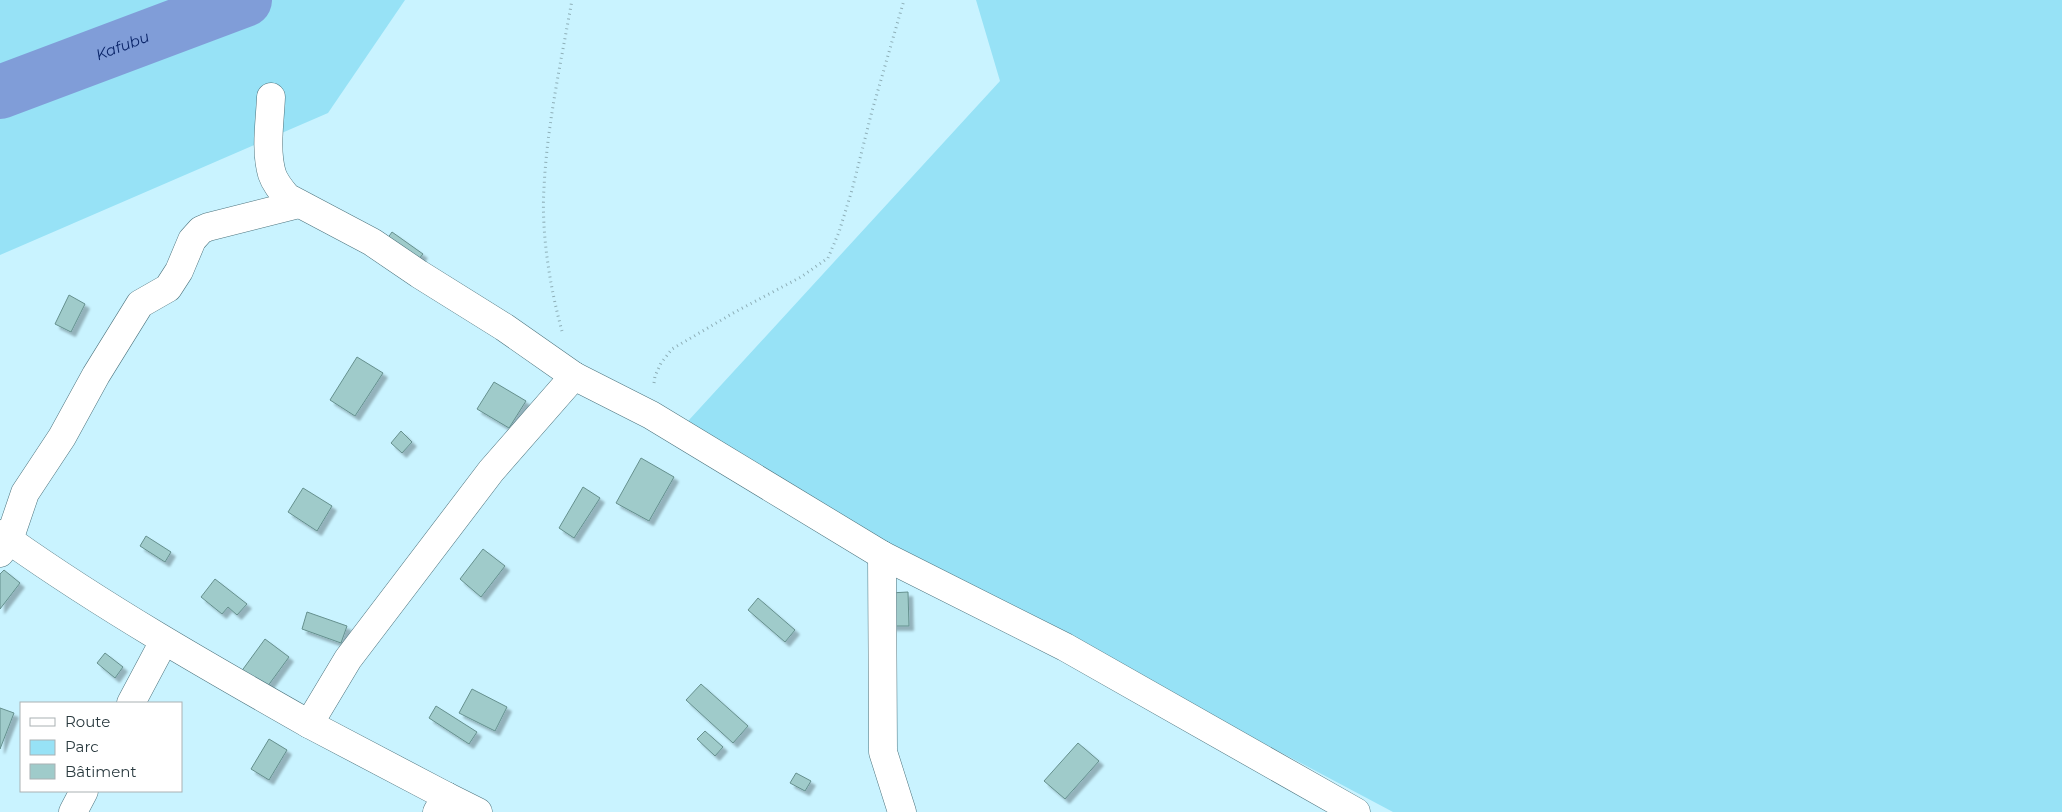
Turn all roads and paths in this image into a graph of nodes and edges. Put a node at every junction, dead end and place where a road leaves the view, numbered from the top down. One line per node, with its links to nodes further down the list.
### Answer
1 (572, 0): 5 (path)
2 (904, 0): 7 (path)
3 (272, 96): 4 (street)
4 (299, 204): 6 (street); 8 (street)
5 (562, 333)
6 (574, 376): 7 (street); 12 (street)
7 (651, 415): 9 (street)
8 (3, 542): 10 (street)
9 (882, 555): 17 (street); 18 (street)
10 (164, 641): 11 (street); 12 (street)
11 (132, 702)
12 (309, 724): 14 (street)
13 (83, 792): 15 (street)
14 (442, 804): 16 (street)
15 (73, 812)
16 (478, 812)
17 (902, 812)
18 (1356, 812)

